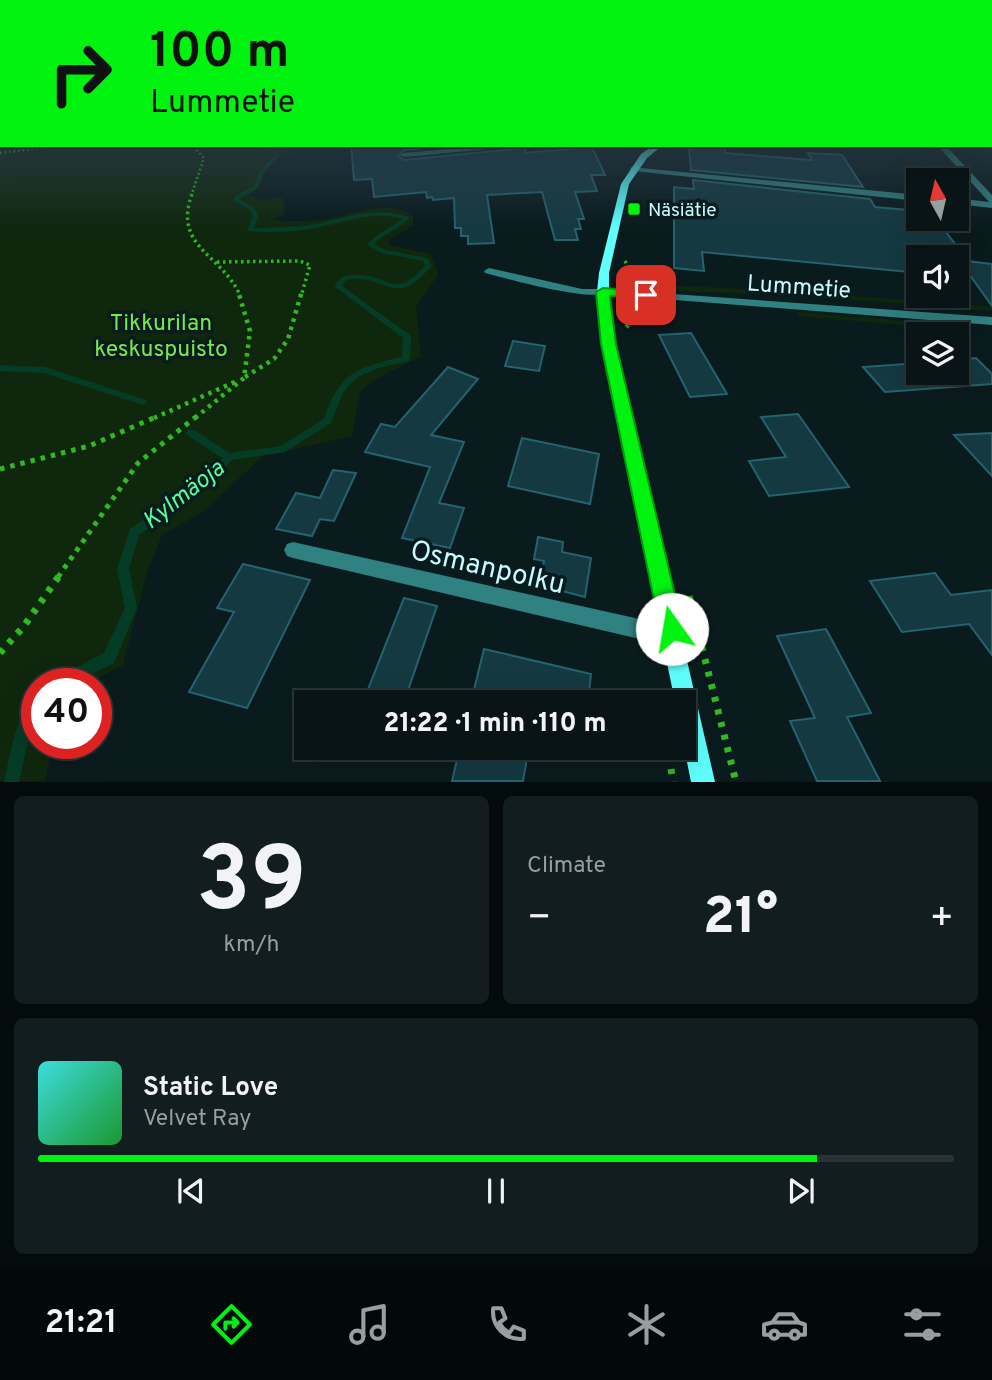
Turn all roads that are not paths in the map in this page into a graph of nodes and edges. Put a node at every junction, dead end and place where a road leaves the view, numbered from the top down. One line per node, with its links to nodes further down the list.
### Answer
1 (645, 155): 3 (street)
2 (950, 155): 6 (street)
3 (634, 169): 4 (street); 8 (street)
4 (906, 197)
5 (970, 201): 6 (street)
6 (992, 202)
7 (489, 271): 8 (street, Lummetie)
8 (603, 292): 9 (street, Lummetie); 11 (street)
9 (992, 321)
10 (293, 550): 11 (street, Osmanpolku)
11 (672, 629): 12 (street)
12 (703, 782)

